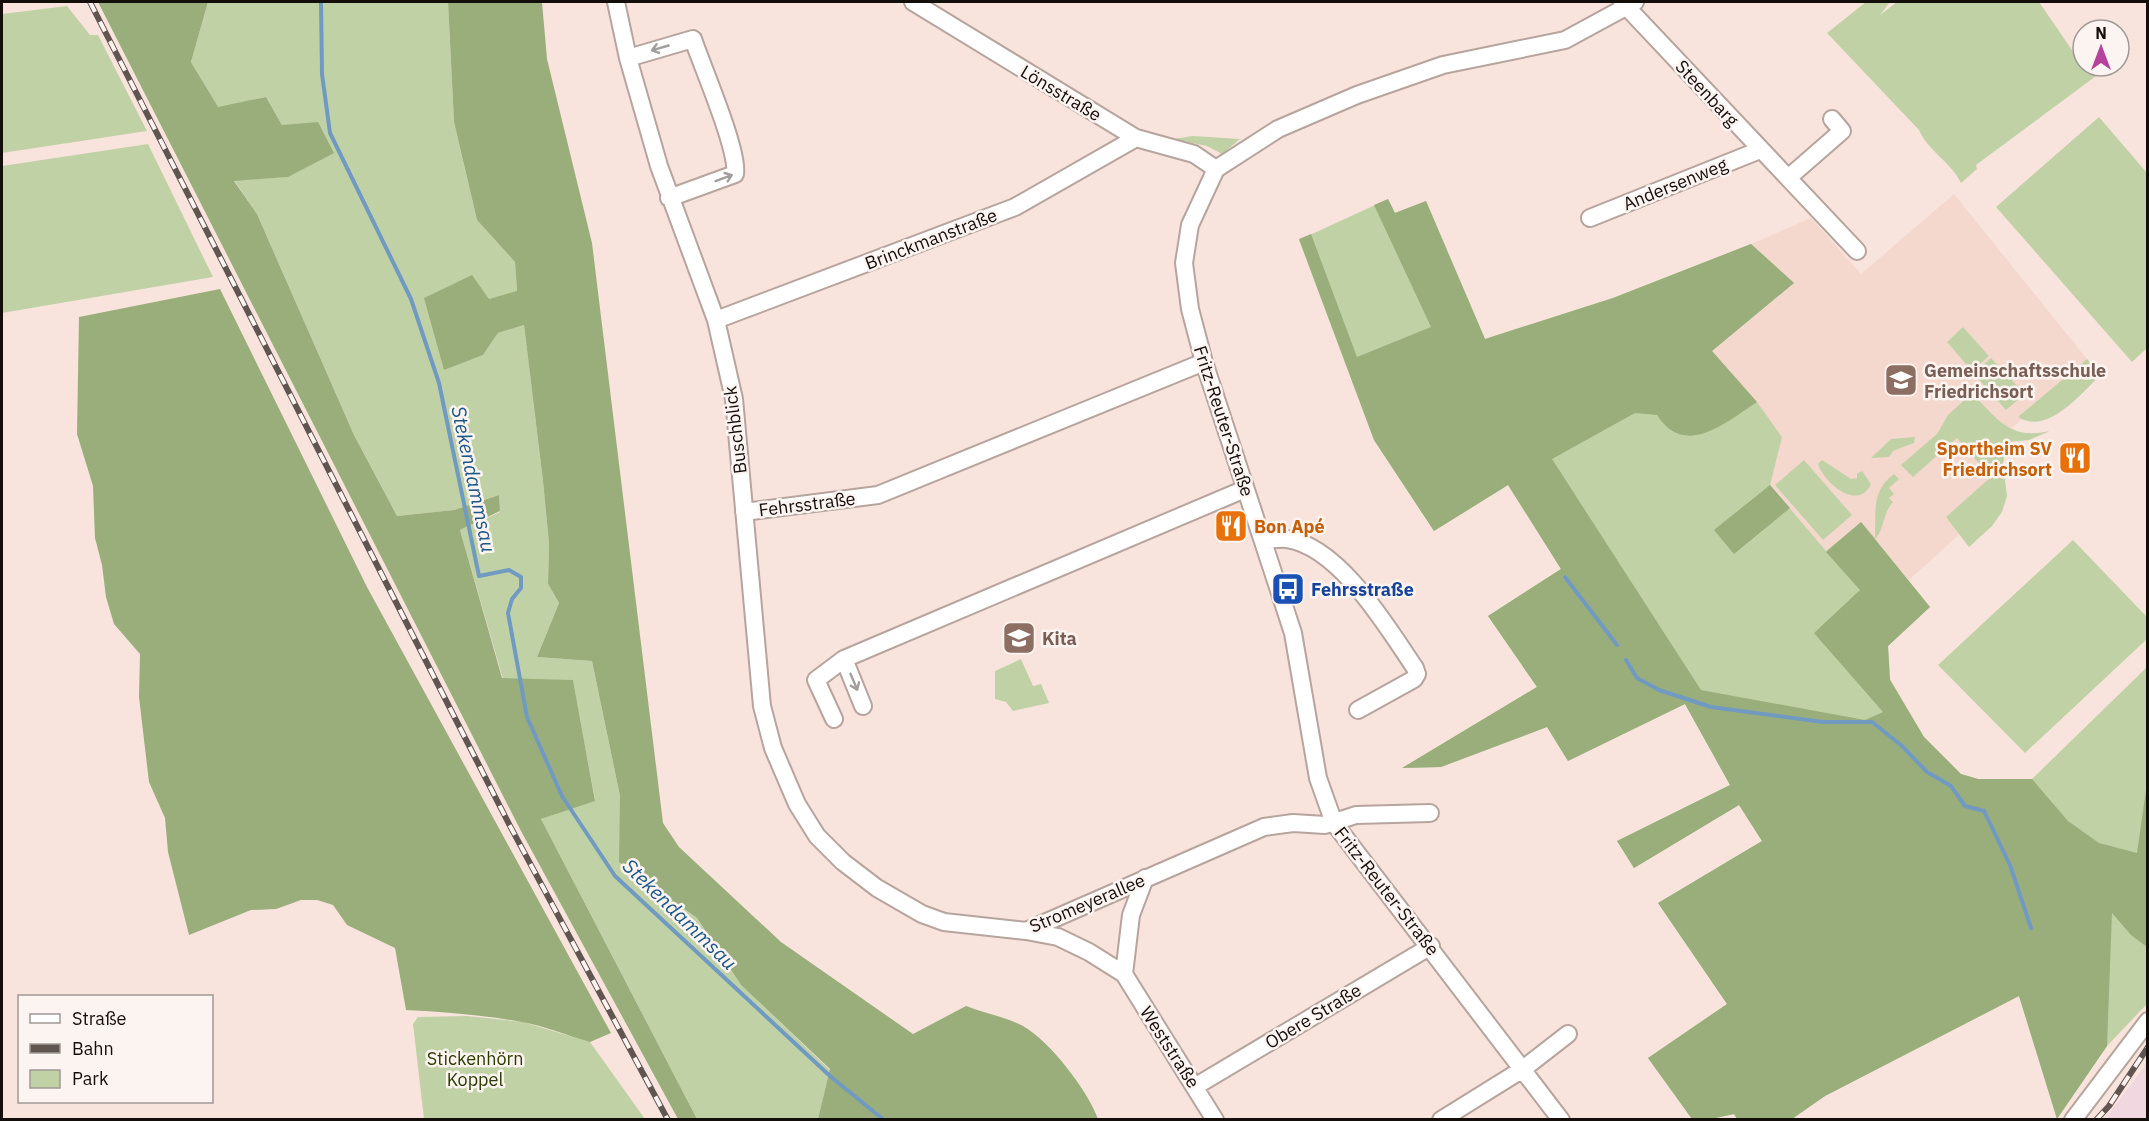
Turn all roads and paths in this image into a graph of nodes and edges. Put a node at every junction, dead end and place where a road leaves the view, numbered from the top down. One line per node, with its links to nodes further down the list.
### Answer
1 (616, 2): 4 (street, Buschblick)
2 (913, 2): 6 (street, Lönsstraße)
3 (1628, 3): 7 (street, Steenbarg); 8 (street)
4 (628, 58): 10 (street, Buschblick); 10 (street, one-way to 4)
5 (1832, 119): 9 (street)
6 (1137, 138): 8 (street, Lönsstraße); 13 (street, Brinckmanstraße)
7 (1760, 150): 9 (street, Steenbarg); 11 (street, Andersenweg)
8 (1216, 169): 14 (street, Fritz-Reuter-Straße)
9 (1788, 178): 12 (street, Steenbarg)
10 (669, 198): 13 (street, Buschblick)
11 (1590, 218)
12 (1857, 251)
13 (716, 320): 16 (street, Buschblick)
14 (1204, 362): 15 (street, Fritz-Reuter-Straße); 16 (street, Fehrsstraße)
15 (1245, 489): 17 (street, Fritz-Reuter-Straße); 18 (street)
16 (744, 512): 19 (street, Buschblick)
17 (1264, 540): 21 (street); 24 (street, Fritz-Reuter-Straße)
18 (844, 659): 20 (street, one-way to 20); 22 (street)
19 (759, 672): 26 (street, Stromeyerallee)
20 (863, 706)
21 (1358, 710)
22 (834, 719)
23 (1430, 813): 24 (street, Stromeyerallee)
24 (1334, 823): 25 (street, Stromeyerallee); 27 (street, Fritz-Reuter-Straße)
25 (1145, 878): 26 (street, Stromeyerallee); 28 (street)
26 (1026, 931): 28 (street, Weststraße)
27 (1431, 946): 31 (street, Fritz-Reuter-Straße); 32 (street, Obere Straße)
28 (1124, 974): 32 (street, Weststraße)
29 (2148, 1021): 36 (street)
30 (1568, 1034): 31 (street)
31 (1523, 1069): 34 (street); 35 (street, Fritz-Reuter-Straße)
32 (1196, 1086): 33 (street, Weststraße)
33 (1215, 1119)
34 (1441, 1119)
35 (1561, 1119)
36 (2073, 1119)

